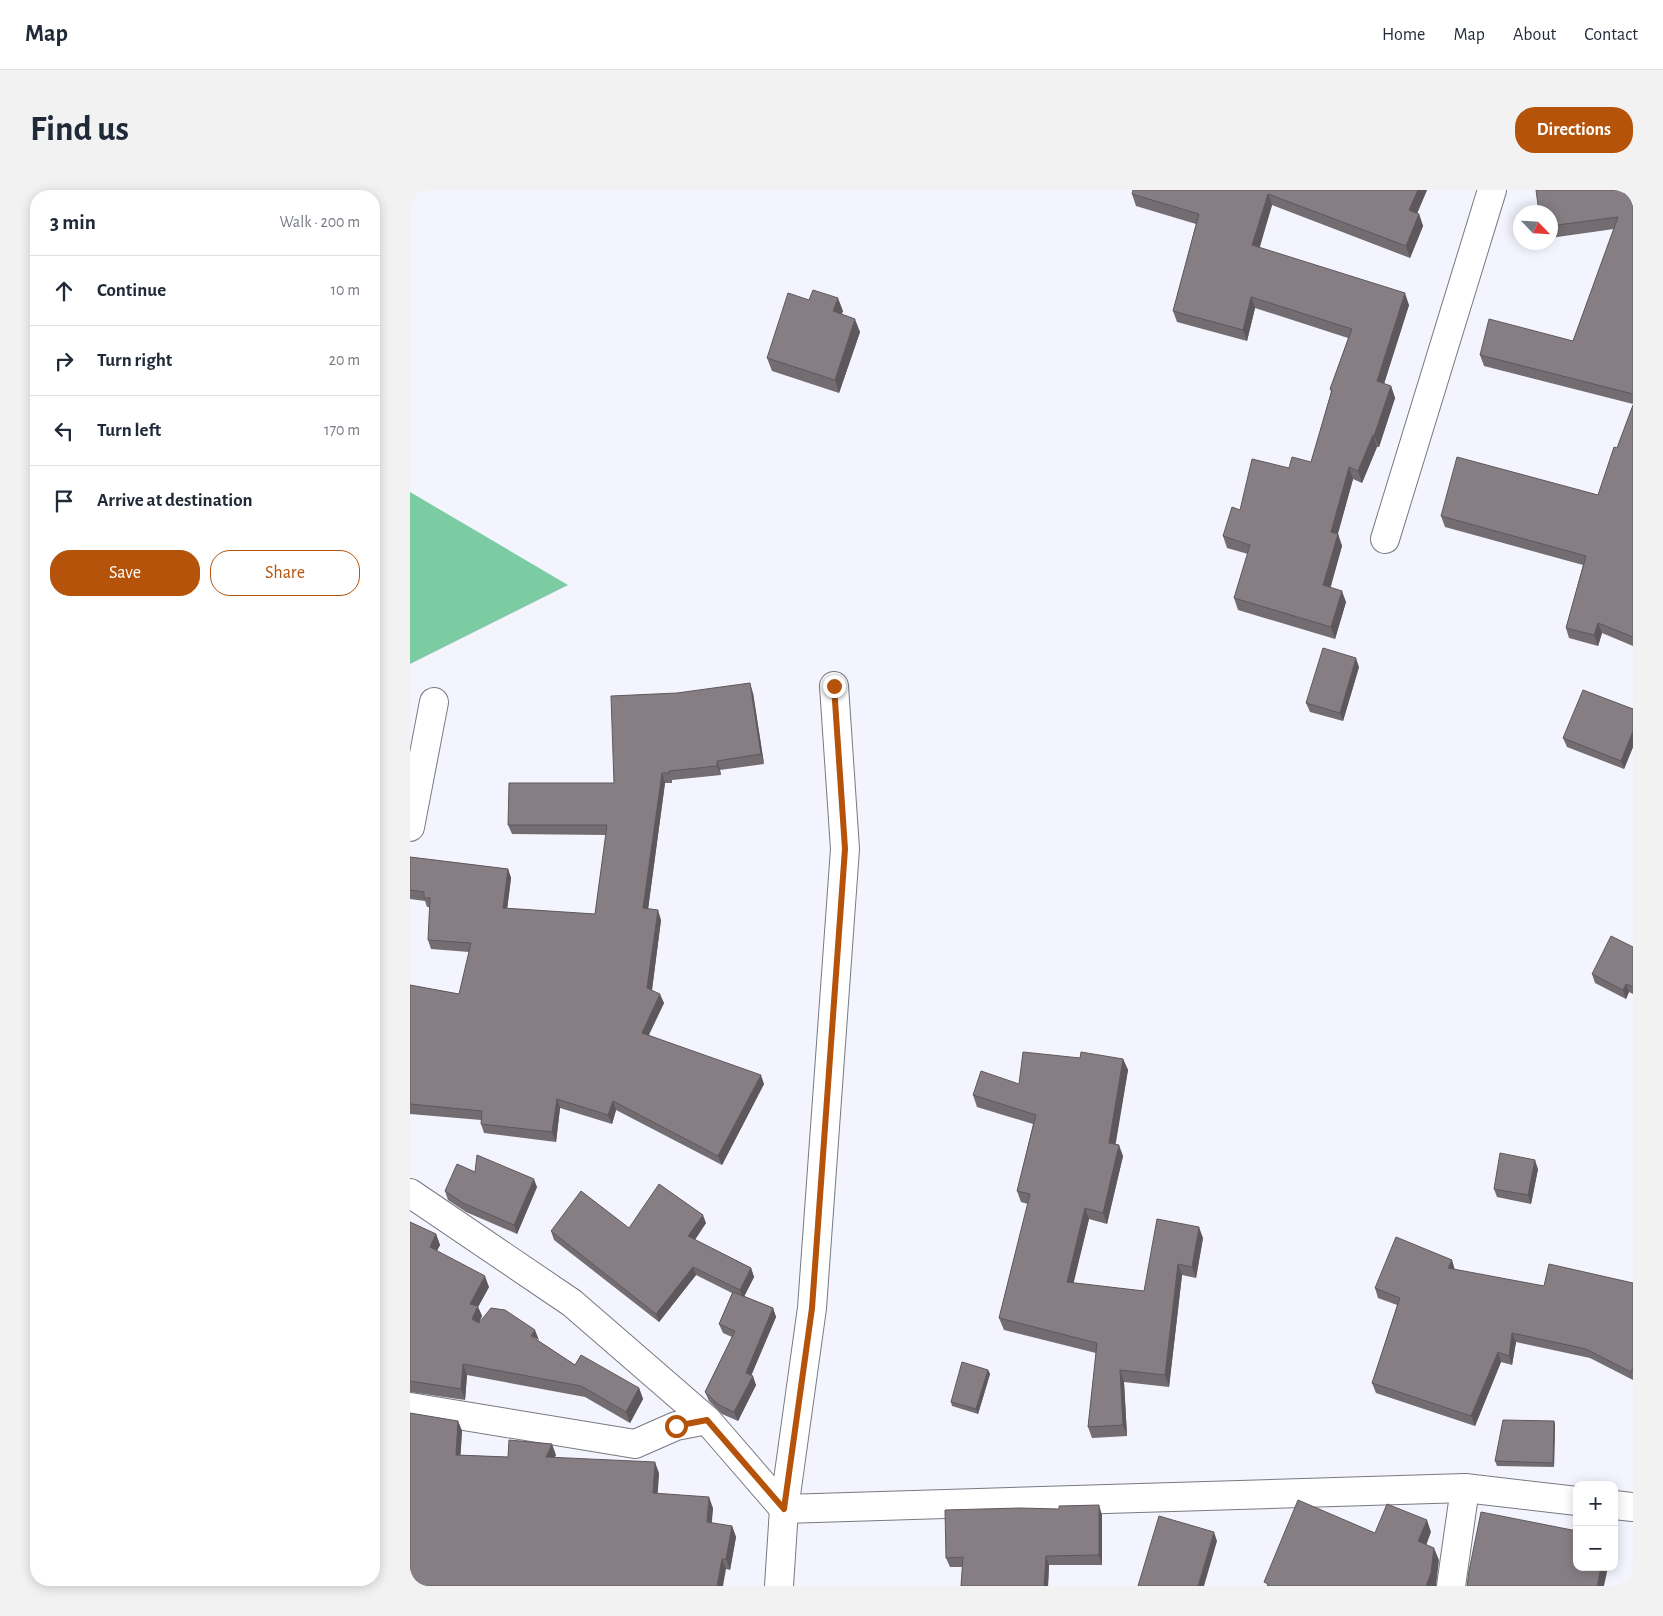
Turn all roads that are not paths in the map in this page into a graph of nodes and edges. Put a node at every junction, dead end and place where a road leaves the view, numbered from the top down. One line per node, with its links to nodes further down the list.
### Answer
1 (1492, 190): 2 (street)
2 (1385, 539)
3 (834, 686): 13 (street)
4 (434, 702): 5 (street)
5 (410, 827)
6 (410, 1193): 8 (street)
7 (410, 1407): 8 (street)
8 (707, 1420): 13 (street)
9 (1464, 1488): 10 (street); 13 (street); 15 (street)
10 (1573, 1501)
11 (1618, 1505): 12 (street)
12 (1633, 1507)
13 (784, 1509): 14 (street)
14 (779, 1586)
15 (1451, 1586)

